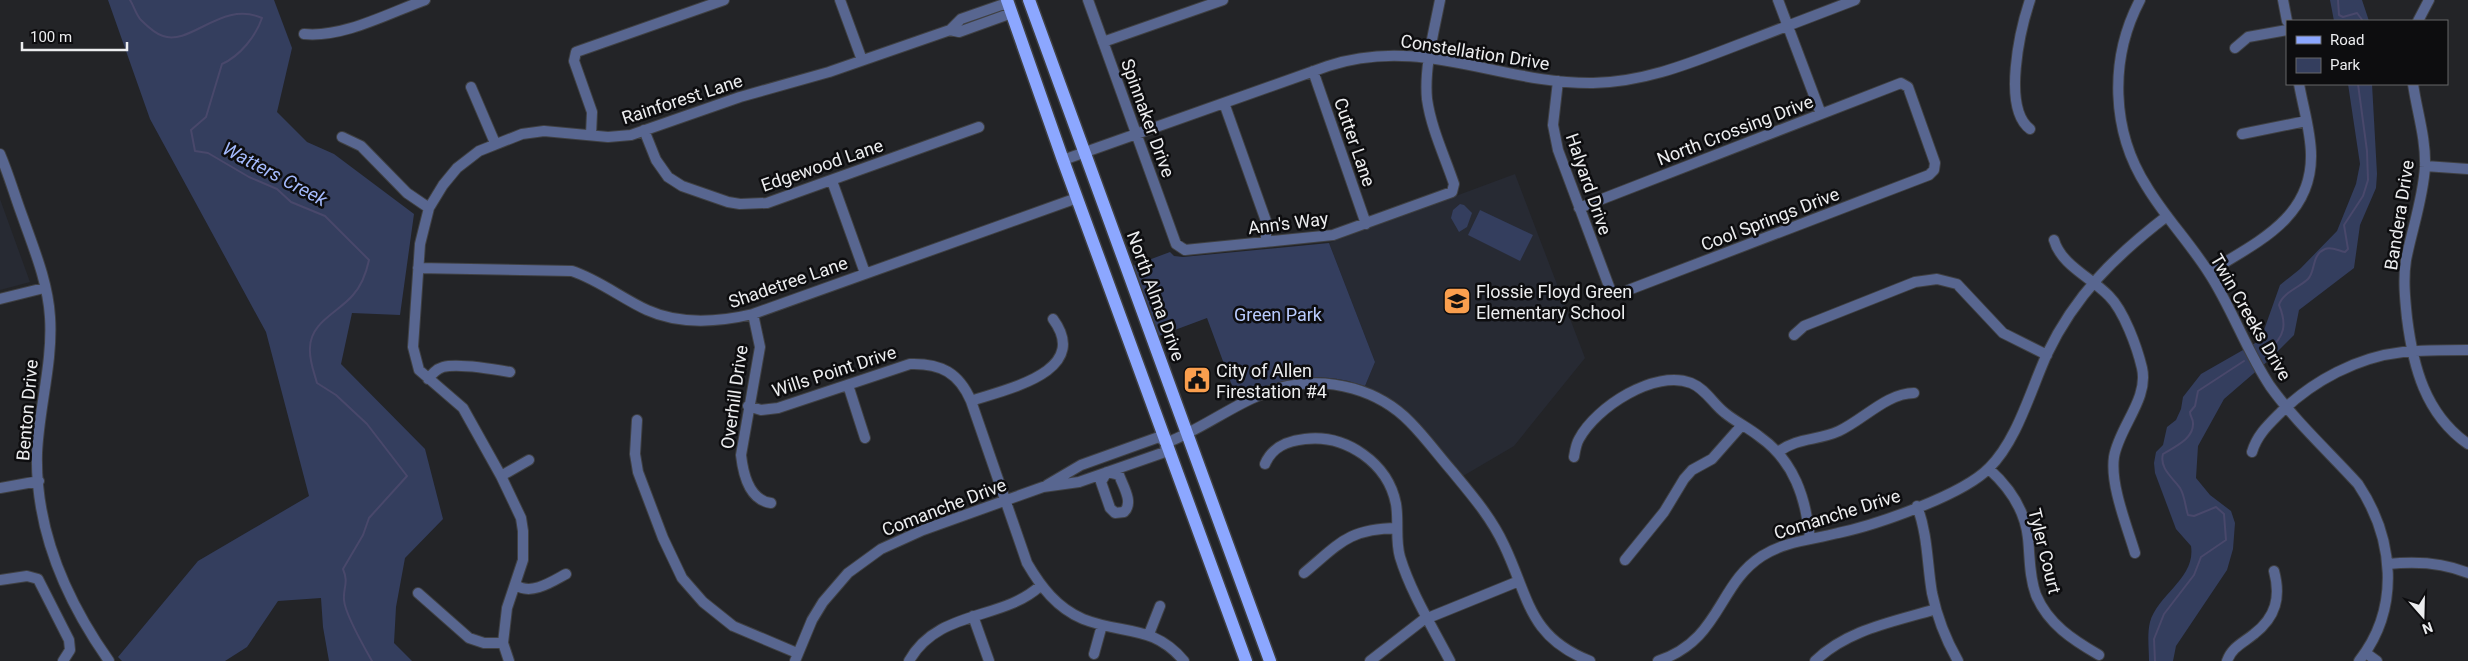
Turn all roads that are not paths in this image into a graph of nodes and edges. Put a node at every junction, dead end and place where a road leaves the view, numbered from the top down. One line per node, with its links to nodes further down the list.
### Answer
1 (425, 0): 19 (street)
2 (724, 0): 37 (street)
3 (840, 0): 23 (street)
4 (1088, 0): 20 (street, Spinnaker Drive)
5 (1224, 0): 20 (street)
6 (1440, 0): 22 (street)
7 (1778, 0): 17 (street)
8 (1856, 0): 17 (street, Constellation Drive)
9 (2030, 0): 33 (street)
10 (2140, 0): 50 (street, Twin Creeks Drive)
11 (2283, 0): 15 (street)
12 (2429, 0): 16 (street)
13 (1029, 1): 14 (main road); 40 (main road, North Alma Drive)
14 (1009, 4): 23 (street, Rainforest Lane); 42 (main road)
15 (2287, 20)
16 (2419, 20)
17 (1787, 26): 25 (street, Constellation Drive); 30 (street)
18 (2286, 30): 21 (street)
19 (304, 34)
20 (1103, 42): 35 (street, Spinnaker Drive)
21 (2235, 48)
22 (1430, 57): 24 (street, Constellation Drive); 25 (street, Constellation Drive); 51 (street, Ann's Way)
23 (862, 60): 34 (street, Rainforest Lane)
24 (1313, 71): 29 (street, Constellation Drive); 51 (street, Cutter Lane)
25 (1558, 81): 49 (street, Halyard Drive)
26 (2299, 85): 31 (street)
27 (2414, 85): 43 (street, Bandera Drive)
28 (471, 86): 39 (street)
29 (1224, 103): 35 (street, Constellation Drive); 53 (street)
30 (1821, 114): 45 (street, North Crossing Drive); 49 (street, North Crossing Drive)
31 (2306, 121): 36 (street); 56 (street)
32 (979, 126): 46 (street, Edgewood Lane)
33 (2030, 129)
34 (644, 130): 37 (street, Rainforest Lane); 46 (street, Edgewood Lane)
35 (1136, 134): 40 (street, Constellation Drive); 54 (street, Spinnaker Drive)
36 (2242, 134)
37 (591, 135): 39 (street, Rainforest Lane)
38 (342, 137): 48 (street)
39 (495, 143): 48 (street, Rainforest Lane)
40 (1084, 153): 42 (street, Constellation Drive); 77 (main road, North Alma Drive)
41 (0, 154): 59 (street, Benton Drive)
42 (1063, 160): 47 (main road)
43 (2425, 166): 44 (street); 66 (street, Bandera Drive)
44 (2468, 168)
45 (1934, 170): 60 (street, Cool Springs Drive)
46 (832, 181): 57 (street)
47 (1077, 198): 57 (street, Shadetree Lane); 79 (main road)
48 (429, 208): 55 (street, Rainforest Lane)
49 (1579, 208): 60 (street, Halyard Drive)
50 (2167, 216): 56 (street, Twin Creeks Drive); 58 (street, Comanche Drive)
51 (1366, 224): 53 (street, Ann's Way)
52 (2054, 240): 58 (street)
53 (1266, 242): 54 (street, Ann's Way)
54 (1178, 247)
55 (418, 268): 62 (street, Shadetree Lane); 69 (street, Rainforest Lane)
56 (2209, 272): 74 (street, Twin Creeks Drive)
57 (865, 273): 62 (street, Shadetree Lane)
58 (2093, 281): 67 (street, Comanche Drive); 98 (street)
59 (44, 288): 61 (street); 90 (street, Benton Drive)
60 (1615, 293)
61 (0, 299)
62 (752, 314): 73 (street, Overhill Drive)
63 (1053, 319): 72 (street)
64 (1794, 335): 67 (street)
65 (2468, 350): 66 (street)
66 (2411, 352): 74 (street); 80 (street, Bandera Drive)
67 (2047, 355): 87 (street, Comanche Drive)
68 (510, 372): 69 (street)
69 (428, 379): 89 (street, Rainforest Lane)
70 (848, 385): 72 (street, Wills Point Drive); 73 (street, Wills Point Drive); 78 (street)
71 (1914, 393): 81 (street)
72 (971, 401): 93 (street, Wills Point Drive)
73 (748, 406): 94 (street, Overhill Drive)
74 (2287, 406): 82 (street); 100 (street, Twin Creeks Drive)
75 (637, 420): 119 (street)
76 (1742, 425): 81 (street); 84 (street); 99 (street)
77 (1188, 435): 79 (street, Comanche Drive); 106 (street, Comanche Drive); 128 (main road, North Alma Drive)
78 (865, 438)
79 (1166, 444): 83 (street, Comanche Drive); 88 (street, Comanche Drive); 127 (main road)
80 (2468, 444)
81 (1778, 452): 97 (street)
82 (2252, 452)
83 (1102, 457): 88 (street); 92 (street, Comanche Drive)
84 (1574, 457)
85 (529, 460): 89 (street)
86 (1265, 464): 96 (street)
87 (1989, 469): 95 (street, Comanche Drive); 118 (street, Tyler Court)
88 (1107, 472): 92 (street, Comanche Drive)
89 (501, 476): 107 (street, Rainforest Lane)
90 (39, 481): 91 (street); 122 (street, Benton Drive)
91 (0, 488)
92 (1043, 488): 93 (street, Comanche Drive)
93 (1006, 501): 108 (street, Wills Point Drive); 119 (street, Comanche Drive)
94 (771, 503)
95 (1917, 506): 97 (street, Comanche Drive); 111 (street)
96 (1397, 528): 102 (street); 113 (street)
97 (1810, 539): 132 (street, Comanche Drive)
98 (2135, 553)
99 (1625, 560)
100 (2388, 564): 103 (street); 120 (street, Twin Creeks Drive)
101 (2274, 571): 135 (street)
102 (1304, 573)
103 (2468, 573)
104 (566, 574): 107 (street)
105 (0, 578): 121 (street)
106 (1519, 581): 113 (street); 131 (street, Comanche Drive)
107 (516, 585): 116 (street, Rainforest Lane)
108 (1040, 586): 112 (street); 114 (street, Wills Point Drive)
109 (418, 593): 116 (street)
110 (1160, 606): 115 (street)
111 (1936, 609): 133 (street); 134 (street)
112 (973, 616): 124 (street); 125 (street)
113 (1428, 617): 129 (street); 130 (street)
114 (1102, 625): 115 (street, Wills Point Drive); 117 (street)
115 (1149, 634): 126 (street, Wills Point Drive)
116 (503, 644): 123 (street, Rainforest Lane)
117 (1094, 654)
118 (2099, 655)
119 (796, 657)
120 (2362, 657): 136 (street)
121 (63, 661)
122 (109, 661)
123 (510, 661)
124 (909, 661)
125 (988, 661)
126 (1184, 661)
127 (1246, 661)
128 (1270, 661)
129 (1370, 661)
130 (1450, 661)
131 (1590, 661)
132 (1658, 661)
133 (1815, 661)
134 (1958, 661)
135 (2227, 661)
136 (2378, 661)

